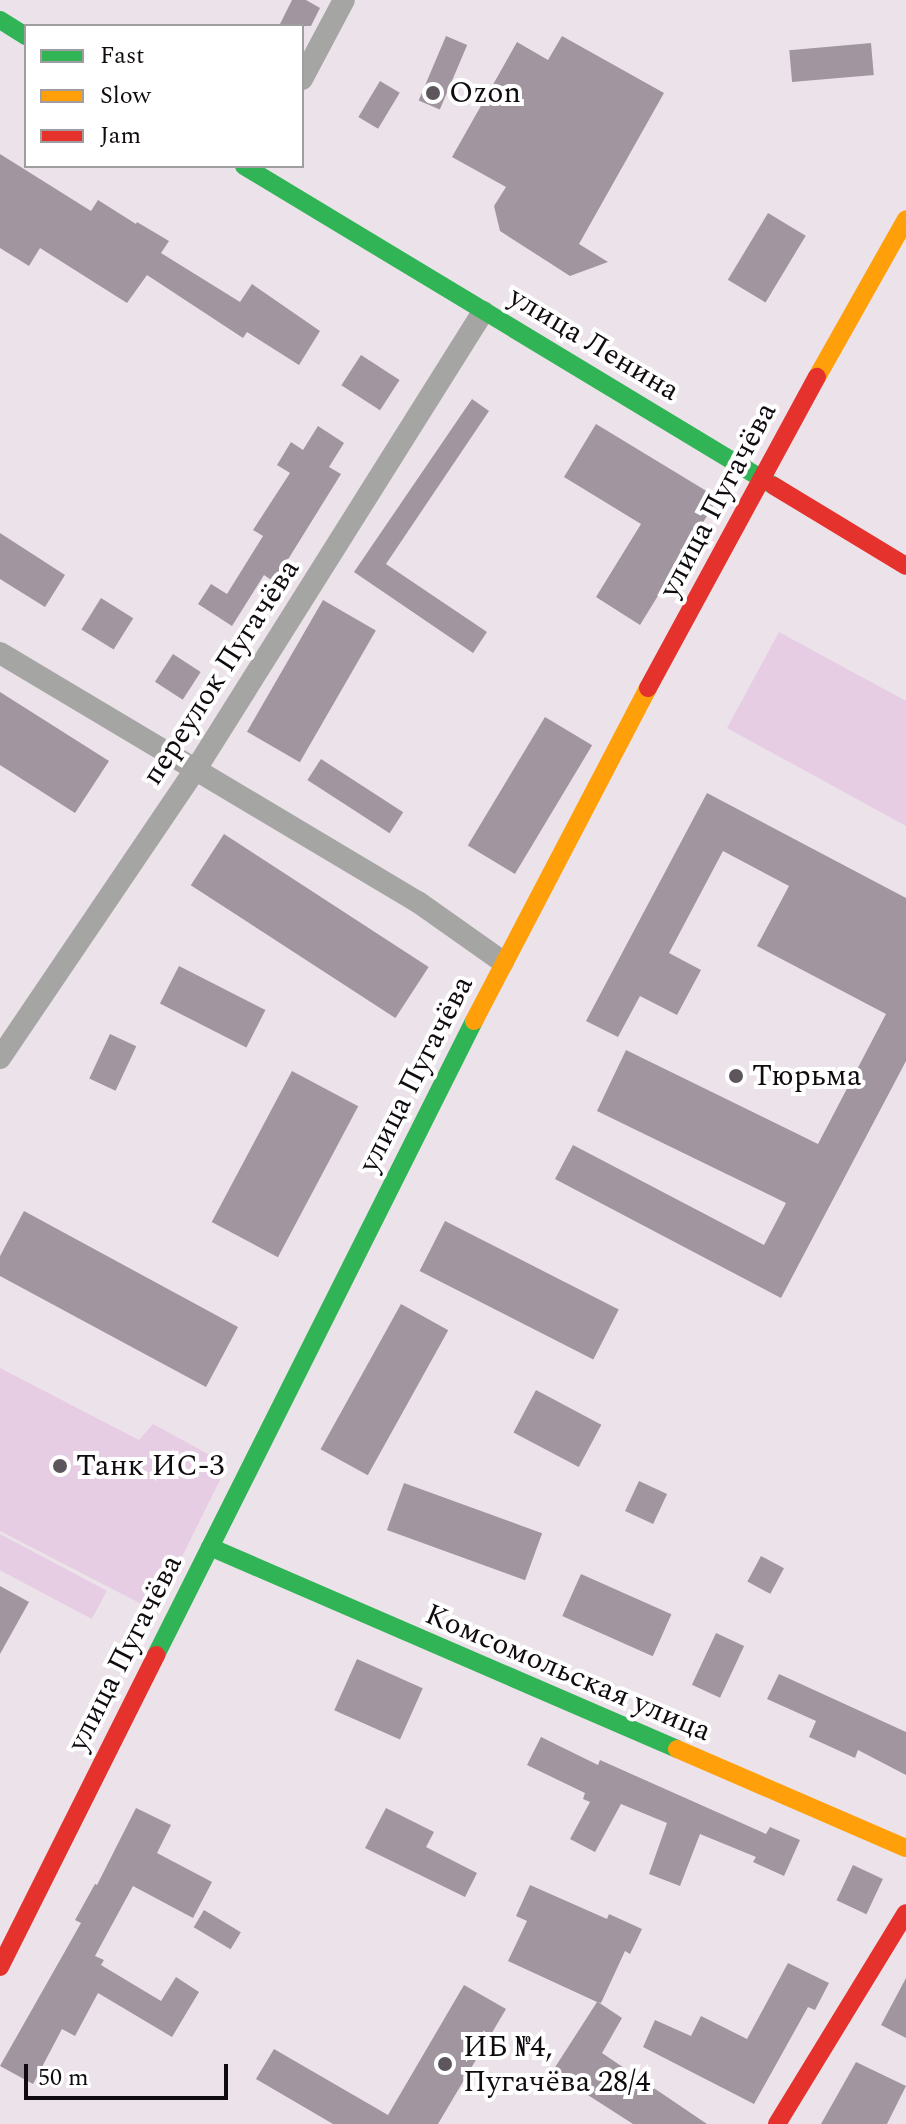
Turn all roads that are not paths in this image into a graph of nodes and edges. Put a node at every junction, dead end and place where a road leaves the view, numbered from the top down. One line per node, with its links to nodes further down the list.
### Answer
1 (344, 0): 4 (street)
2 (0, 20): 3 (main road)
3 (24, 35)
4 (304, 75)
5 (251, 168): 7 (main road, улица Ленина)
6 (906, 219): 8 (main road, улица Пугачёва)
7 (483, 312): 8 (main road, улица Ленина); 11 (street, переулок Пугачёва)
8 (760, 477): 9 (main road, улица Ленина); 12 (main road, улица Пугачёва)
9 (906, 566)
10 (0, 653): 11 (street)
11 (196, 769): 12 (street); 13 (street, переулок Пугачёва)
12 (503, 962): 14 (main road, улица Пугачёва)
13 (0, 1058)
14 (210, 1547): 15 (main road, Комсомольская улица); 17 (main road, улица Пугачёва)
15 (906, 1848)
16 (906, 1913): 18 (main road)
17 (0, 1967)
18 (777, 2124)

